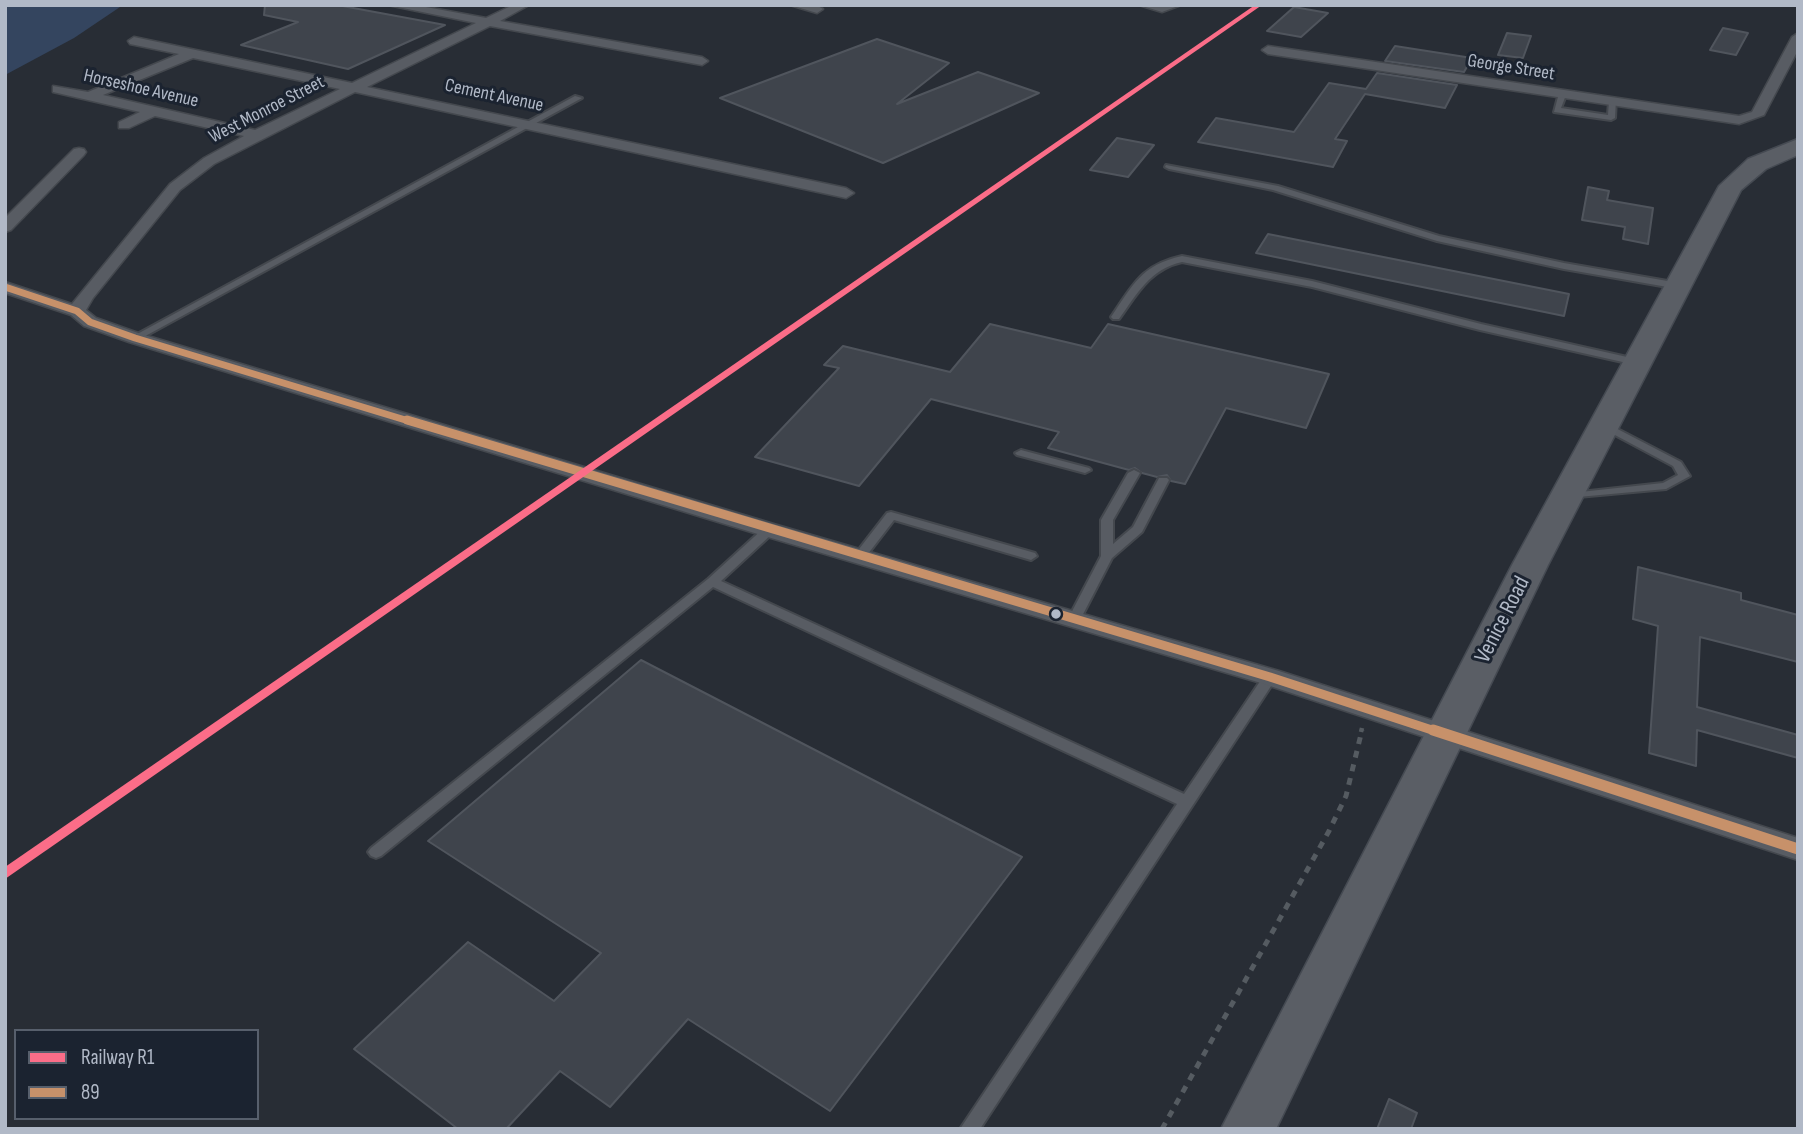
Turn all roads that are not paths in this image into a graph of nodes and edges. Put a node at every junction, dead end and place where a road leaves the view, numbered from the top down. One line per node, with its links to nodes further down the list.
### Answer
1 (394, 5): 7 (street)
2 (523, 5): 7 (street, West Monroe Street)
3 (796, 5): 6 (street)
4 (1145, 5): 5 (street)
5 (1175, 5)
6 (817, 9)
7 (488, 22): 12 (street); 13 (street, West Monroe Street)
8 (1798, 37): 10 (street, George Street)
9 (134, 41): 11 (street, Cement Avenue)
10 (1268, 50)
11 (192, 53): 13 (street, Cement Avenue); 15 (street)
12 (702, 61)
13 (356, 86): 18 (street, Cement Avenue); 20 (street, West Monroe Street)
14 (58, 89): 15 (street, Horseshoe Avenue)
15 (89, 97): 17 (street, Horseshoe Avenue)
16 (578, 98): 18 (lane)
17 (154, 111): 19 (street); 20 (street, Horseshoe Avenue)
18 (532, 124): 24 (street, Cement Avenue); 30 (lane)
19 (124, 125)
20 (257, 135): 28 (street, West Monroe Street)
21 (1798, 146): 26 (main road, Venice Road)
22 (79, 152): 25 (street)
23 (1169, 167): 26 (lane)
24 (846, 193)
25 (5, 227)
26 (1679, 286): 31 (main road, Venice Road)
27 (5, 287): 28 (street)
28 (77, 311): 30 (street)
29 (1116, 317): 31 (lane)
30 (135, 338): 38 (street)
31 (1636, 362): 32 (main road, Venice Road)
32 (1604, 425): 37 (main road, Venice Road); 37 (lane)
33 (1021, 453): 34 (lane)
34 (1085, 470)
35 (1134, 473): 41 (lane)
36 (1163, 480): 41 (lane)
37 (1566, 496): 45 (main road, Venice Road)
38 (769, 530): 39 (street); 42 (lane)
39 (860, 556): 40 (lane); 43 (street)
40 (1031, 556)
41 (1107, 556): 43 (lane)
42 (712, 582): 46 (lane); 48 (lane)
43 (1074, 619): 44 (street)
44 (1270, 677): 45 (street); 46 (lane)
45 (1445, 732): 47 (street); 50 (main road, Venice Road)
46 (1187, 802): 49 (lane)
47 (1798, 849)
48 (376, 852)
49 (968, 1129)
50 (1248, 1129)

